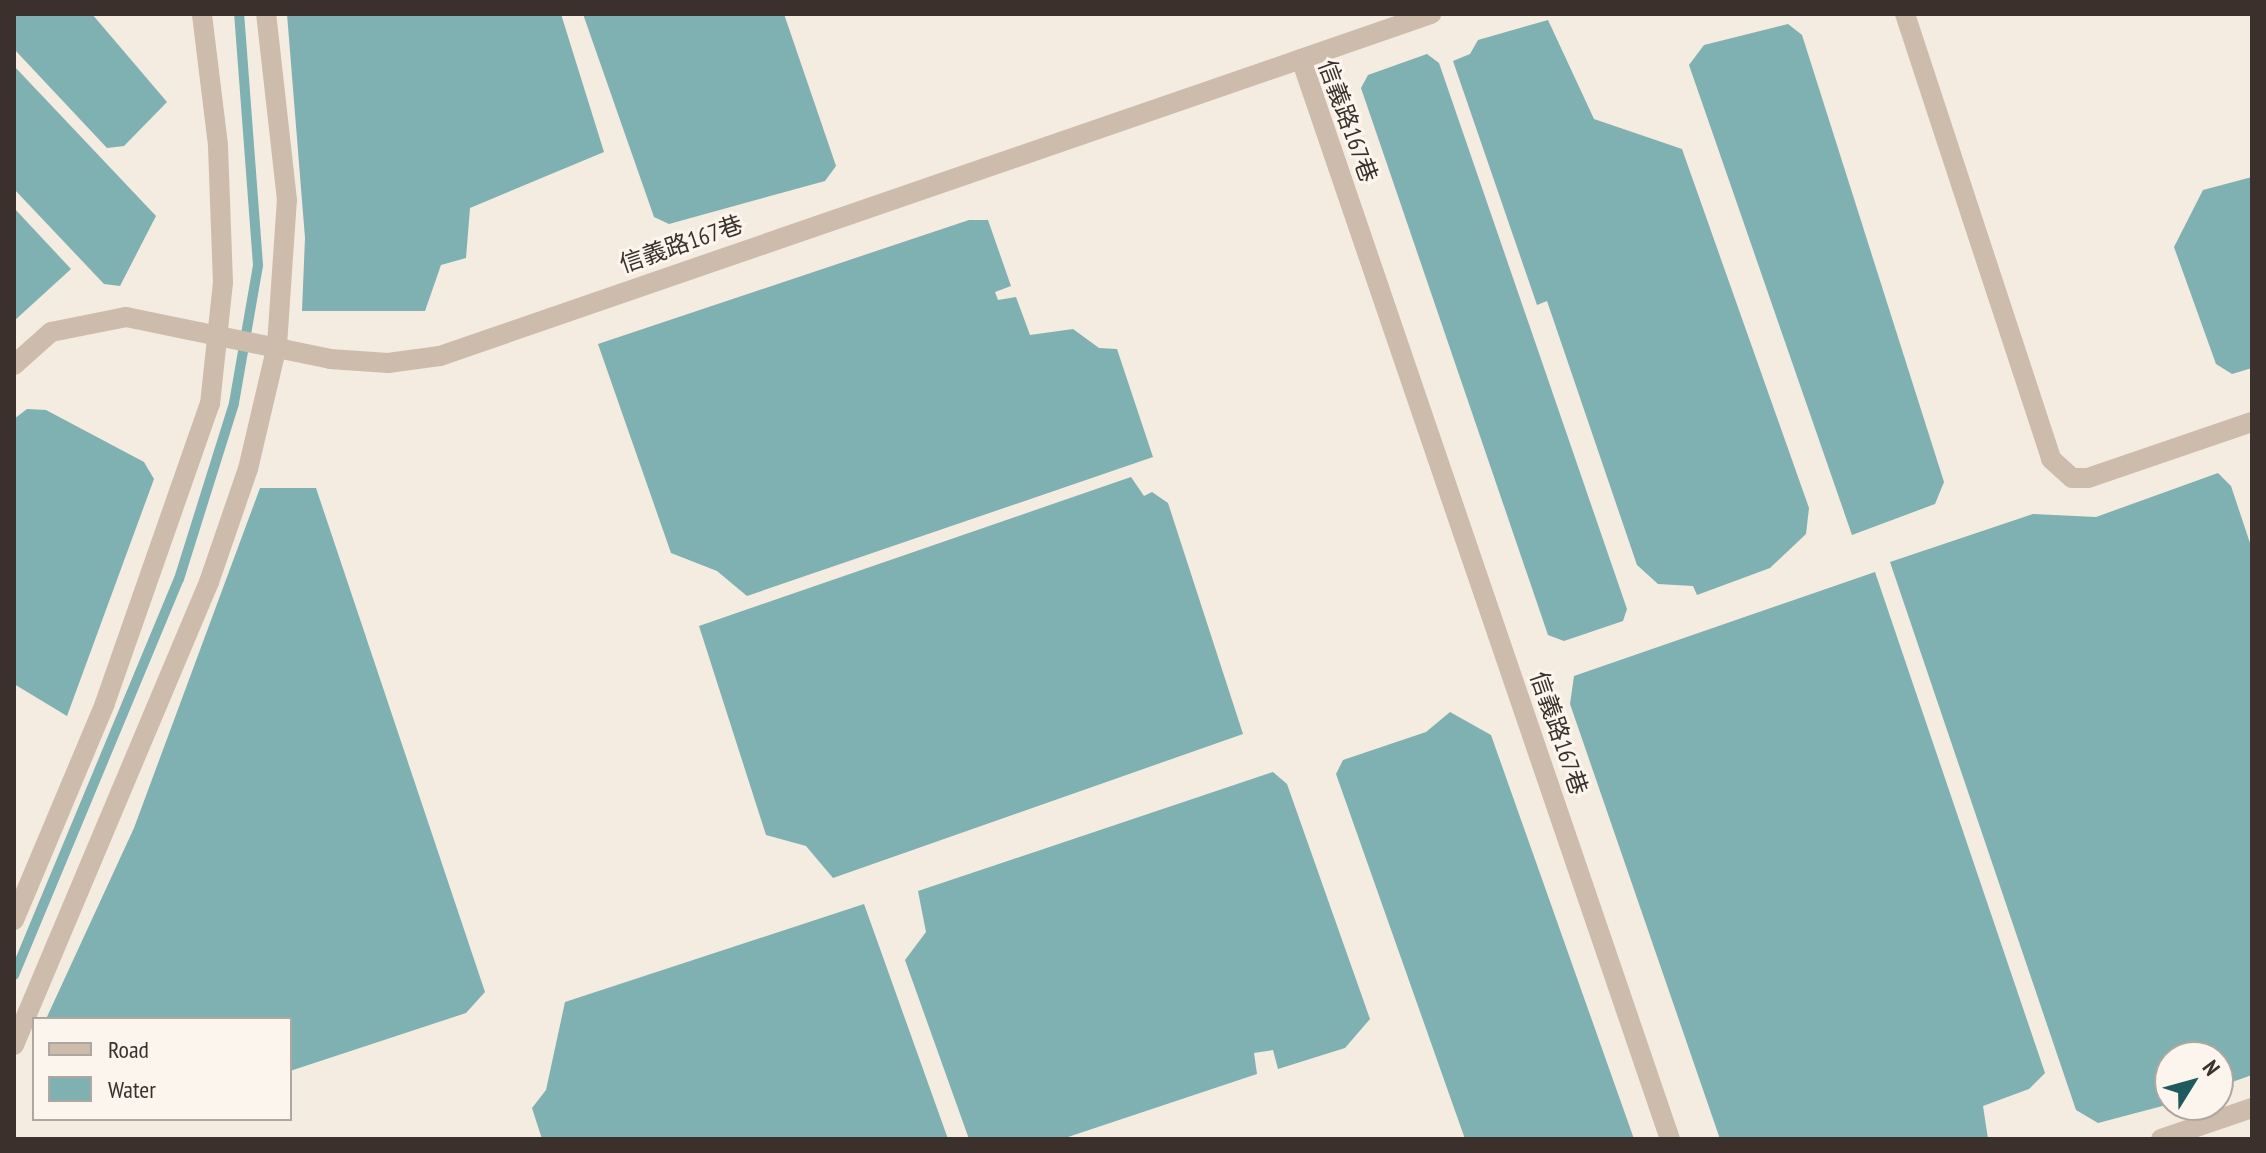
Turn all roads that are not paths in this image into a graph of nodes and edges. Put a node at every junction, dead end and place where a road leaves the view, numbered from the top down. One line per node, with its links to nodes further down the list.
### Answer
1 (202, 14): 6 (street)
2 (266, 14): 7 (street)
3 (1431, 14): 5 (street)
4 (1905, 14): 9 (street)
5 (1301, 59): 7 (street, 信義路167巷); 13 (street, 信義路167巷)
6 (225, 336): 7 (street, 信義路167巷); 8 (street, 信義路167巷); 10 (street)
7 (270, 344): 11 (street)
8 (14, 365)
9 (2252, 422)
10 (14, 920)
11 (14, 1045)
12 (2252, 1108): 14 (street)
13 (1670, 1139)
14 (2161, 1139)

